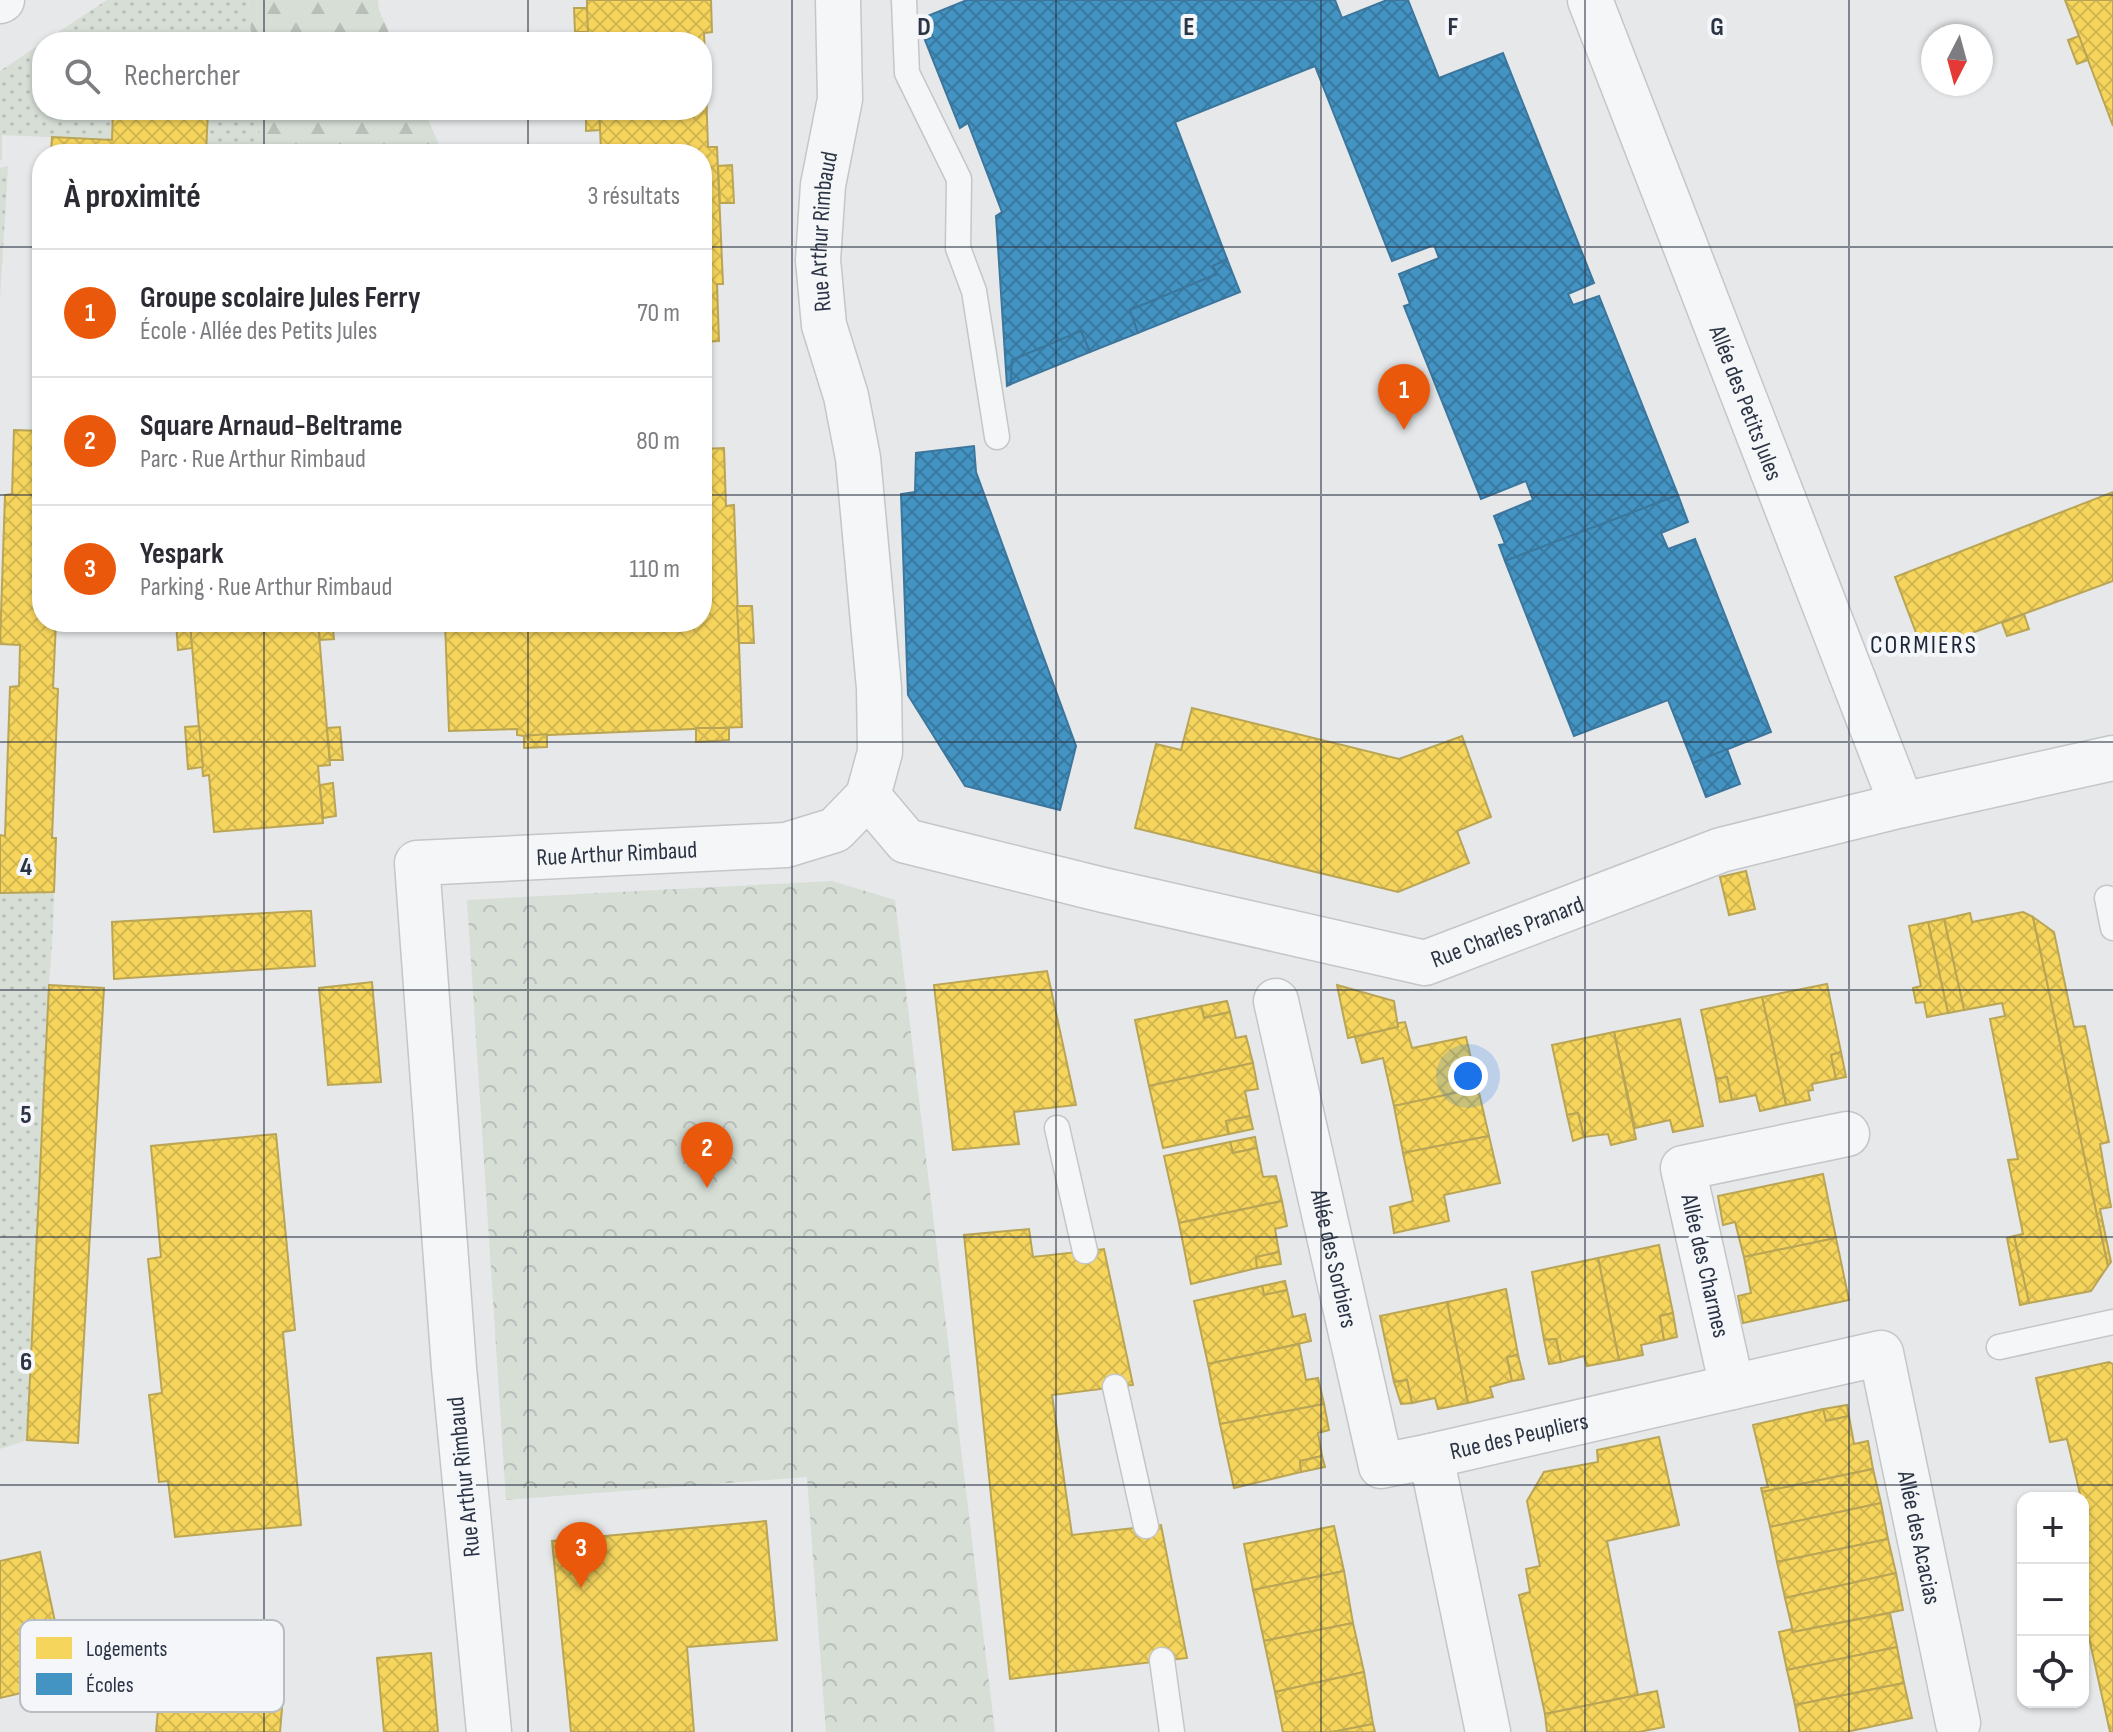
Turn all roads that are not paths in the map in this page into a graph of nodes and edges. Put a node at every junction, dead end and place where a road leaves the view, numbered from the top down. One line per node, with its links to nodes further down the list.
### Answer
1 (838, 0): 6 (street, Rue Arthur Rimbaud)
2 (904, 0): 4 (lane)
3 (1590, 0): 7 (street, Allée des Petits Jules)
4 (997, 437)
5 (2113, 758): 7 (street, Rue Charles Pranard)
6 (868, 796): 7 (street, Rue Charles Pranard); 23 (street, Rue Arthur Rimbaud)
7 (1902, 805)
8 (2107, 898): 9 (lane)
9 (2113, 928)
10 (1276, 1001): 19 (street, Allée des Sorbiers)
11 (1057, 1128): 13 (lane)
12 (1847, 1134): 18 (street, Allée des Charmes)
13 (1085, 1251)
14 (2113, 1322): 15 (lane)
15 (1999, 1347)
16 (1881, 1353): 18 (street, Rue des Peupliers); 22 (street, Allée des Acacias)
17 (1115, 1387): 20 (lane)
18 (1732, 1387): 19 (street, Rue des Peupliers)
19 (1431, 1456): 25 (street, Rue des Peupliers)
20 (1146, 1526)
21 (1162, 1660): 24 (lane)
22 (1958, 1723)
23 (489, 1732)
24 (1172, 1732)
25 (1488, 1732)

